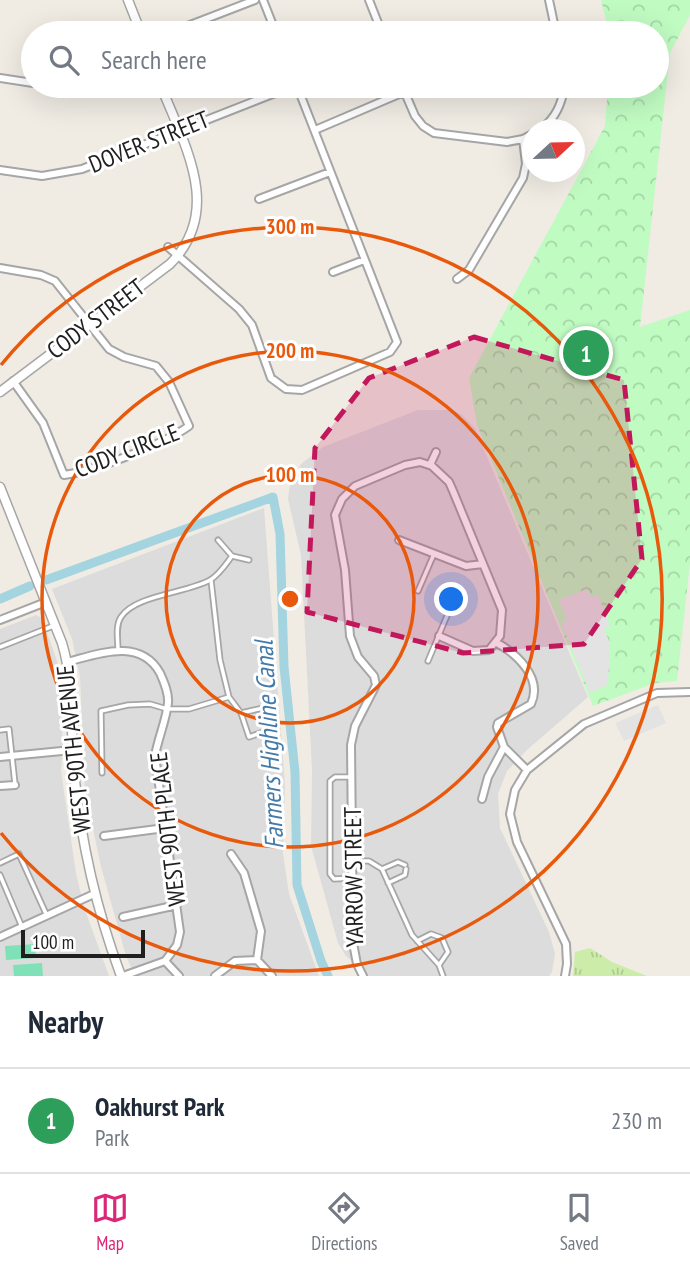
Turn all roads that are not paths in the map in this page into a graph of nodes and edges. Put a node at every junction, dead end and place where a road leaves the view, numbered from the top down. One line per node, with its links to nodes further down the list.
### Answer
1 (128, 0): 6 (street)
2 (255, 0): 7 (street)
3 (263, 0): 8 (street)
4 (369, 0): 9 (street)
5 (549, 0): 10 (street)
6 (136, 21)
7 (200, 21)
8 (271, 21)
9 (377, 21)
10 (553, 21)
11 (0, 78): 12 (street)
12 (21, 81)
13 (166, 98): 20 (street)
14 (262, 98): 20 (street, DOVER STREET)
15 (300, 98): 21 (street)
16 (384, 98): 21 (street)
17 (407, 98): 22 (street)
18 (563, 98): 19 (street)
19 (554, 119)
20 (178, 129): 23 (street, DOVER STREET); 28 (street)
21 (315, 130): 24 (street)
22 (522, 139)
23 (0, 170)
24 (330, 172): 26 (street); 29 (street)
25 (522, 180): 32 (street)
26 (259, 199)
27 (168, 247): 28 (street)
28 (178, 256): 29 (street); 33 (street, CODY STREET)
29 (364, 260): 31 (street)
30 (0, 268): 33 (street)
31 (333, 272)
32 (457, 279)
33 (89, 325): 34 (street, CODY STREET); 34 (street, CODY CIRCLE)
34 (13, 381): 35 (street)
35 (0, 392)
36 (436, 453): 37 (street)
37 (430, 465): 45 (street); 69 (street, YARROW STREET)
38 (0, 487): 39 (street, WEST 90TH AVENUE)
39 (3, 503): 48 (street, WEST 90TH AVENUE)
40 (218, 540): 43 (lane)
41 (399, 540): 42 (street)
42 (434, 554): 45 (street); 47 (lane)
43 (232, 556): 44 (lane); 46 (lane)
44 (249, 561)
45 (483, 564): 53 (street)
46 (211, 580): 55 (lane); 59 (lane)
47 (418, 592)
48 (46, 602): 50 (street); 51 (street, WEST 90TH AVENUE)
49 (449, 611): 52 (lane)
50 (0, 620)
51 (55, 625): 54 (lane); 57 (street, WEST 90TH AVENUE)
52 (439, 636): 53 (street); 56 (lane)
53 (496, 643): 63 (street)
54 (0, 647)
55 (118, 650): 57 (street); 60 (street, WEST 90TH PLACE)
56 (428, 661)
57 (67, 662): 64 (street, WEST 90TH AVENUE)
58 (690, 692): 67 (street)
59 (229, 697): 60 (lane); 61 (lane)
60 (167, 709): 68 (lane); 73 (street, WEST 90TH PLACE)
61 (241, 713): 61 (lane)
62 (0, 730): 65 (lane)
63 (504, 747): 67 (street); 72 (street)
64 (72, 750): 65 (street); 82 (street, WEST 90TH AVENUE)
65 (12, 756): 66 (street); 70 (lane)
66 (0, 757)
67 (527, 770): 98 (street)
68 (102, 773)
69 (352, 777): 76 (street, YARROW STREET); 80 (lane)
70 (15, 785): 71 (street)
71 (0, 786)
72 (482, 799)
73 (165, 828): 74 (street); 83 (street, WEST 90TH PLACE)
74 (104, 836)
75 (231, 854): 89 (street)
76 (353, 860): 78 (lane); 80 (street, YARROW STREET)
77 (0, 863): 84 (lane)
78 (382, 869): 81 (lane); 81 (lane)
79 (0, 875): 86 (lane)
80 (353, 878): 96 (street, YARROW STREET)
81 (388, 883): 88 (lane)
82 (94, 894): 84 (street); 92 (street, WEST 90TH AVENUE)
83 (177, 905): 85 (street); 90 (street, WEST 90TH PLACE)
84 (47, 916): 86 (street)
85 (123, 917)
86 (22, 927): 87 (street)
87 (0, 937)
88 (417, 941): 91 (lane); 91 (lane)
89 (257, 960): 94 (street); 95 (street)
90 (165, 961): 92 (street); 93 (street)
91 (439, 965): 97 (lane)
92 (122, 976)
93 (179, 976)
94 (215, 976)
95 (272, 976)
96 (363, 976)
97 (443, 976)
98 (565, 976)

